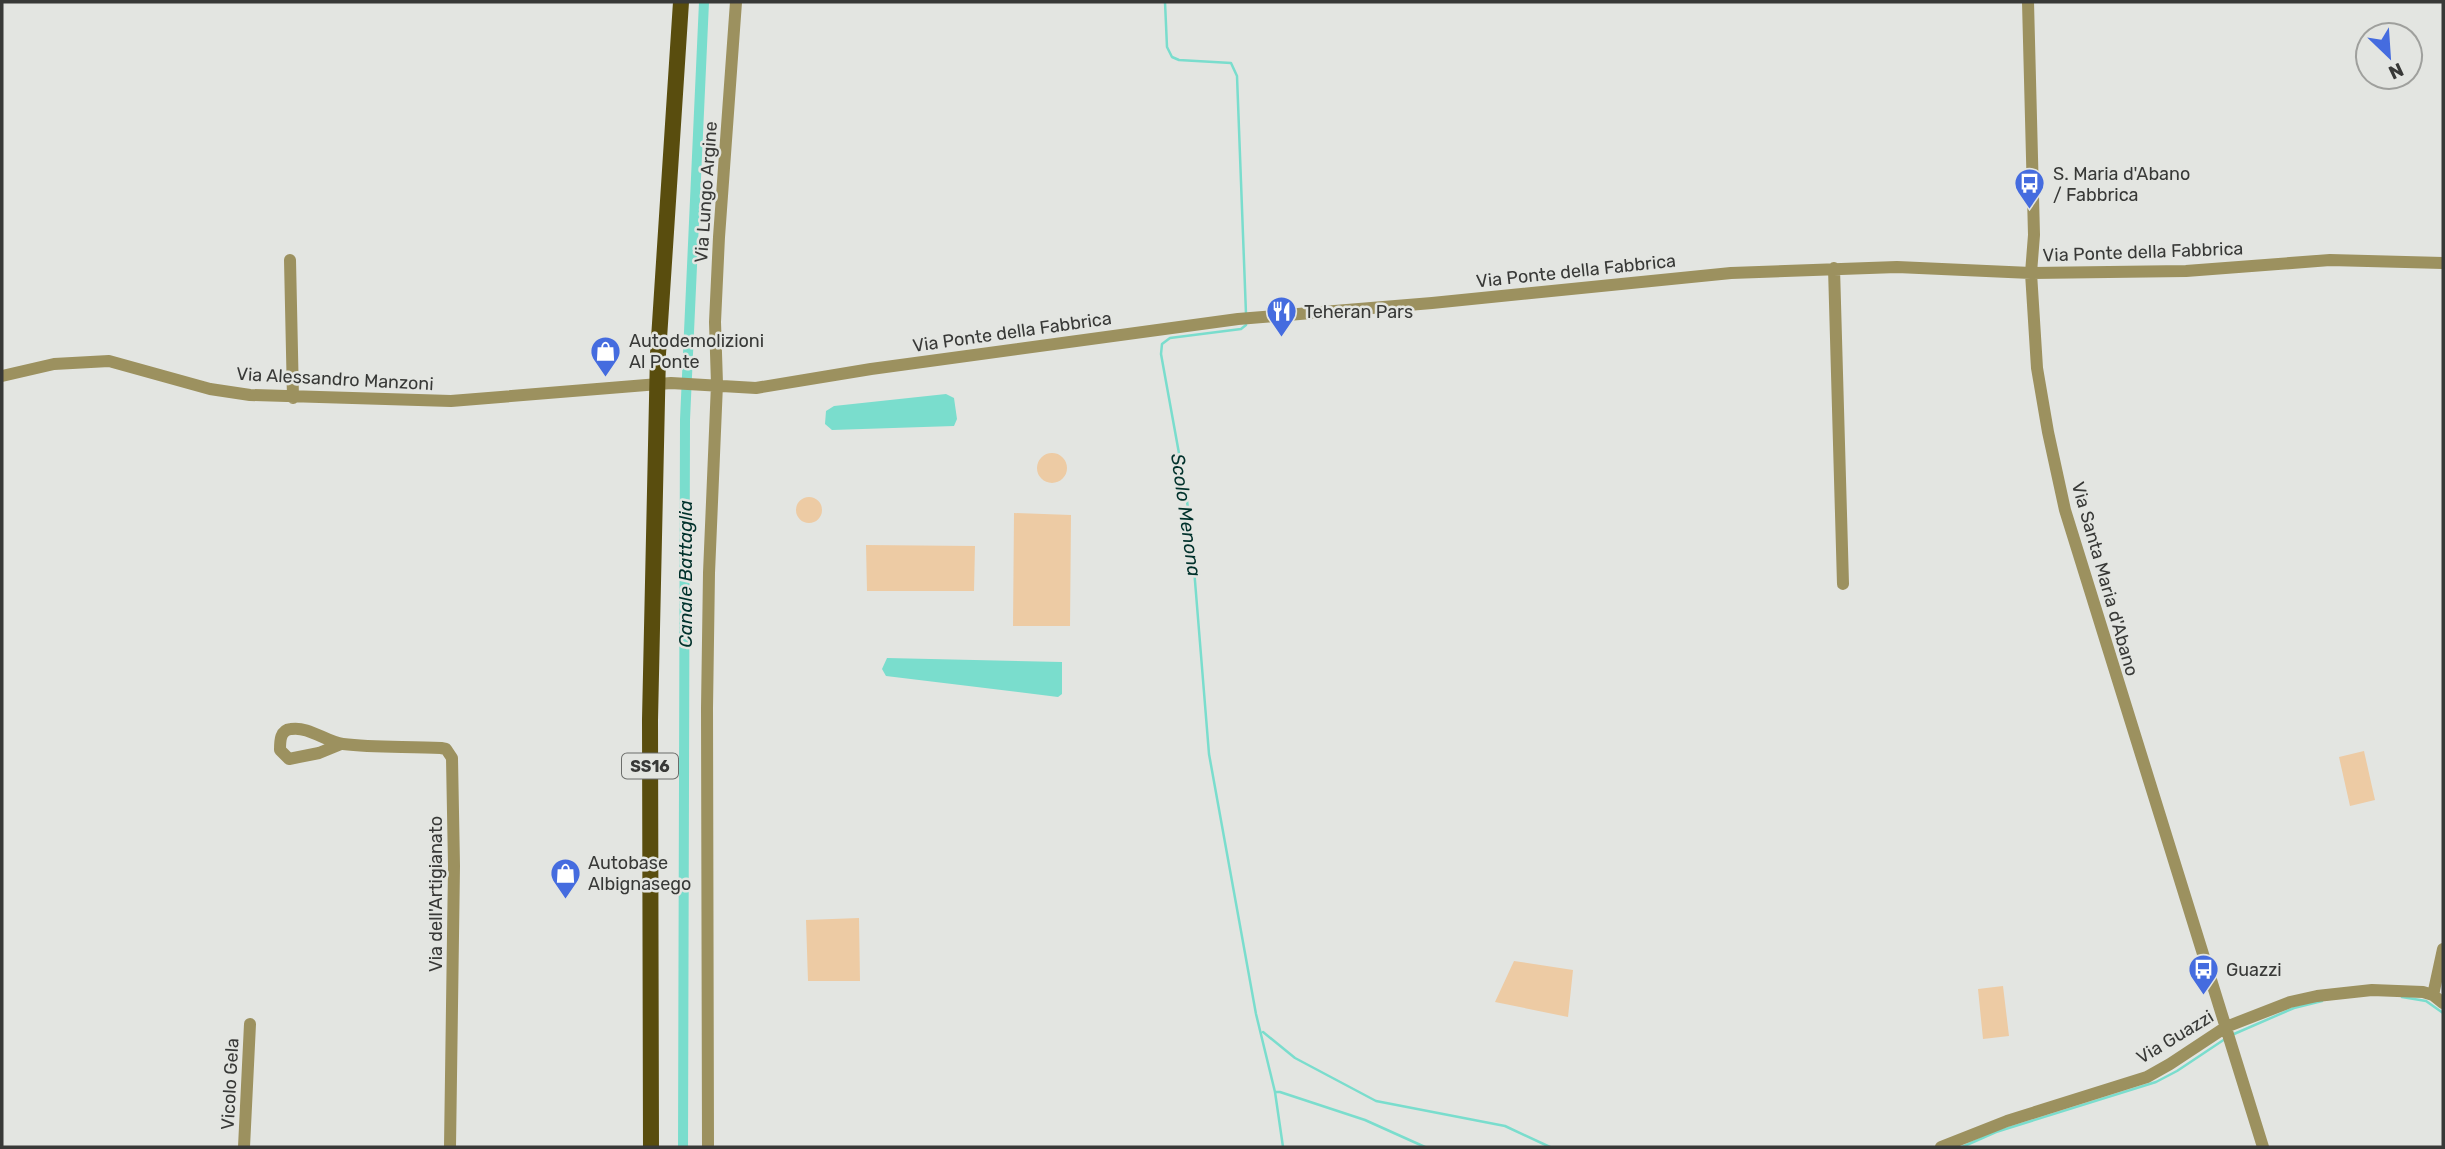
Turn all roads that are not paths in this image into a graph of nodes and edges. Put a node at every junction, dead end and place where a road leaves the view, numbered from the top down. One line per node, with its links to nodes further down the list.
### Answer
1 (681, 2): 9 (main road, SS16)
2 (736, 2): 10 (street, Via Lungo Argine)
3 (2028, 2): 7 (street, Via Santa Maria d'Abano)
4 (290, 260): 11 (street)
5 (2443, 263): 7 (street, Via Ponte della Fabbrica)
6 (1835, 268): 7 (street, Via Ponte della Fabbrica); 10 (street, Via Ponte della Fabbrica); 12 (street)
7 (2031, 273): 17 (street, Via Santa Maria d'Abano)
8 (2, 376): 11 (street, Via Alessandro Manzoni)
9 (664, 383): 10 (street, Via Ponte della Fabbrica); 11 (street, Via Alessandro Manzoni); 20 (main road, SS16)
10 (714, 384): 21 (street)
11 (293, 398)
12 (1843, 584)
13 (341, 744): 19 (street, Via dell'Artigianato)
14 (2443, 949): 15 (street, Via Guazzi)
15 (2438, 999): 17 (street, Via Guazzi)
16 (250, 1024): 18 (street, Vicolo Gela)
17 (2228, 1033): 22 (street, Via Guazzi); 23 (street, Via Santa Maria d'Abano)
18 (244, 1146)
19 (450, 1147)
20 (651, 1147)
21 (708, 1147)
22 (1941, 1147)
23 (2263, 1147)

